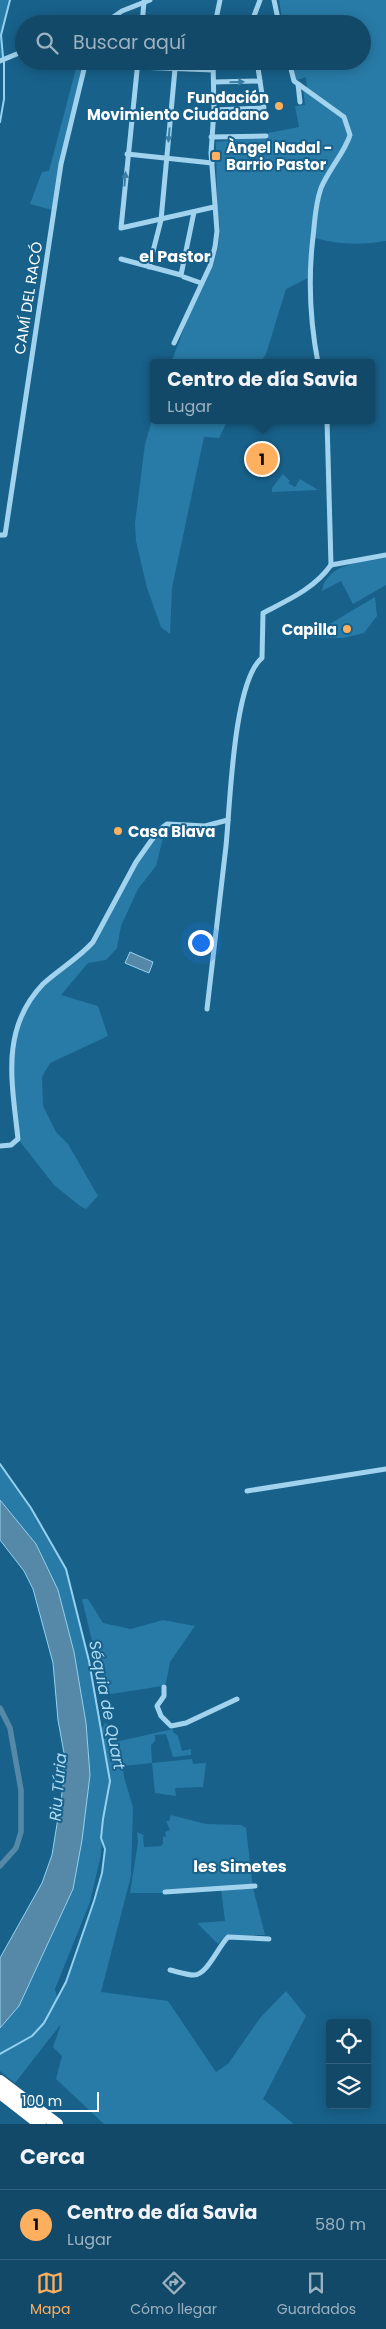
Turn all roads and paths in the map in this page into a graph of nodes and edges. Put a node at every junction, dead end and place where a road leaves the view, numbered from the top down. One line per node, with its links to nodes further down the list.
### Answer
1 (220, 0): 7 (street)
2 (260, 0): 8 (street)
3 (274, 0): 9 (street)
4 (147, 1): 5 (street); 6 (street)
5 (116, 15)
6 (144, 15)
7 (217, 15)
8 (254, 15)
9 (277, 15)
10 (15, 54): 11 (street)
11 (0, 61)
12 (84, 70): 38 (street, CAMÍ DEL RACÓ)
13 (137, 70): 25 (street)
14 (175, 70): 26 (street, one-way to 26)
15 (213, 70): 19 (street)
16 (258, 70): 18 (street)
17 (292, 70): 20 (street)
18 (260, 81): 19 (street, one-way to 18); 22 (street)
19 (214, 82): 22 (street)
20 (296, 83): 21 (street); 36 (street)
21 (300, 102)
22 (214, 110): 24 (street)
23 (266, 136): 24 (street)
24 (211, 137): 27 (street)
25 (127, 154): 26 (street); 30 (street, one-way to 25)
26 (167, 158): 27 (street); 30 (street)
27 (212, 163): 28 (street)
28 (214, 207): 29 (street); 34 (street)
29 (194, 212): 30 (street); 33 (street)
30 (161, 220): 32 (street)
31 (121, 259): 32 (street)
32 (150, 267): 33 (street)
33 (182, 276): 34 (street)
34 (201, 283): 35 (street)
35 (174, 343)
36 (317, 359)
37 (326, 424): 40 (street)
38 (0, 535)
39 (386, 555): 40 (street)
40 (331, 565): 41 (street)
41 (228, 820): 42 (street); 43 (street)
42 (207, 1009)
43 (0, 1146)
44 (386, 1469): 45 (street)
45 (247, 1491)
46 (164, 1687): 47 (street)
47 (237, 1699)
48 (255, 1886): 49 (street)
49 (165, 1892)
50 (269, 1939): 51 (street)
51 (170, 1970)
52 (0, 2080): 54 (highway)
53 (0, 2093): 54 (highway)
54 (41, 2121): 55 (highway)
55 (57, 2124)

